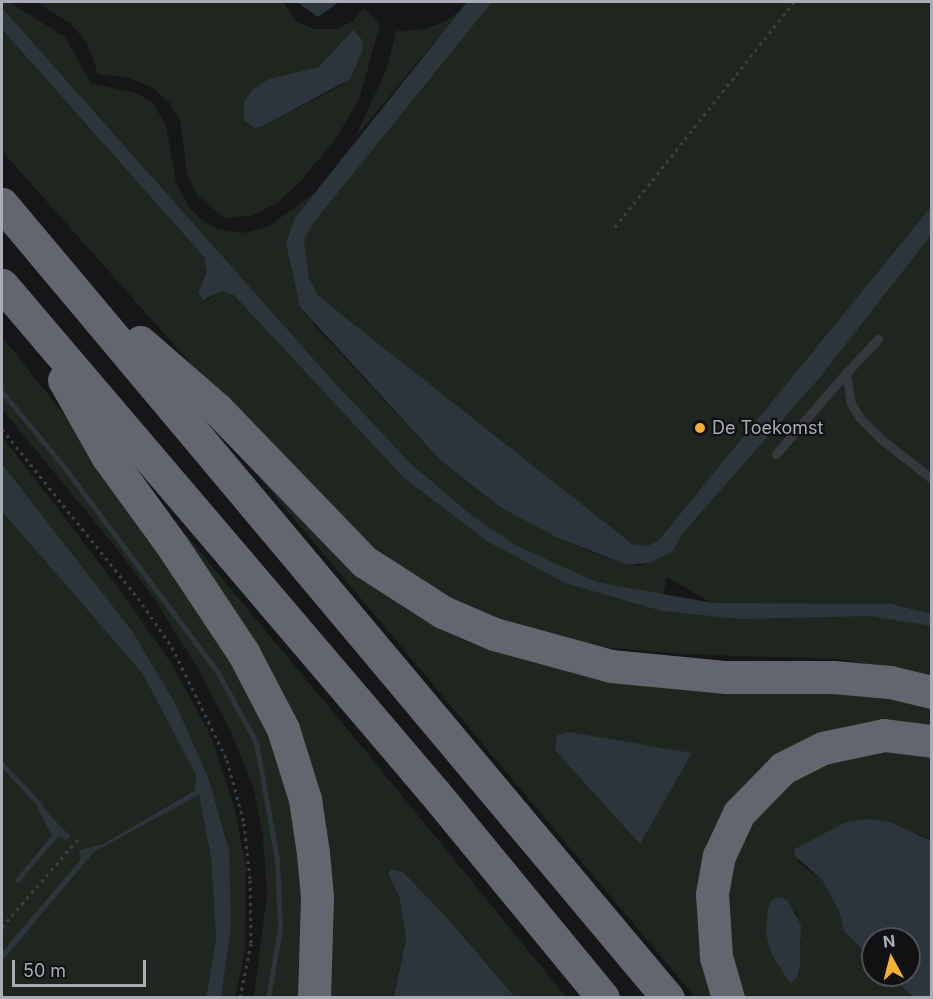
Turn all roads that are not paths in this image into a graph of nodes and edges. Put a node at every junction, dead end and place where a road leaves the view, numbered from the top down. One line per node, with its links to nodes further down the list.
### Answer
1 (2, 204): 2 (highway)
2 (62, 274): 9 (highway); 13 (highway)
3 (2, 285): 4 (highway)
4 (28, 316): 11 (highway); 12 (highway)
5 (878, 339): 6 (lane)
6 (846, 373): 7 (lane); 8 (lane)
7 (776, 454)
8 (932, 479)
9 (932, 692)
10 (932, 741): 14 (highway)
11 (314, 998)
12 (603, 998)
13 (668, 998)
14 (728, 998)

